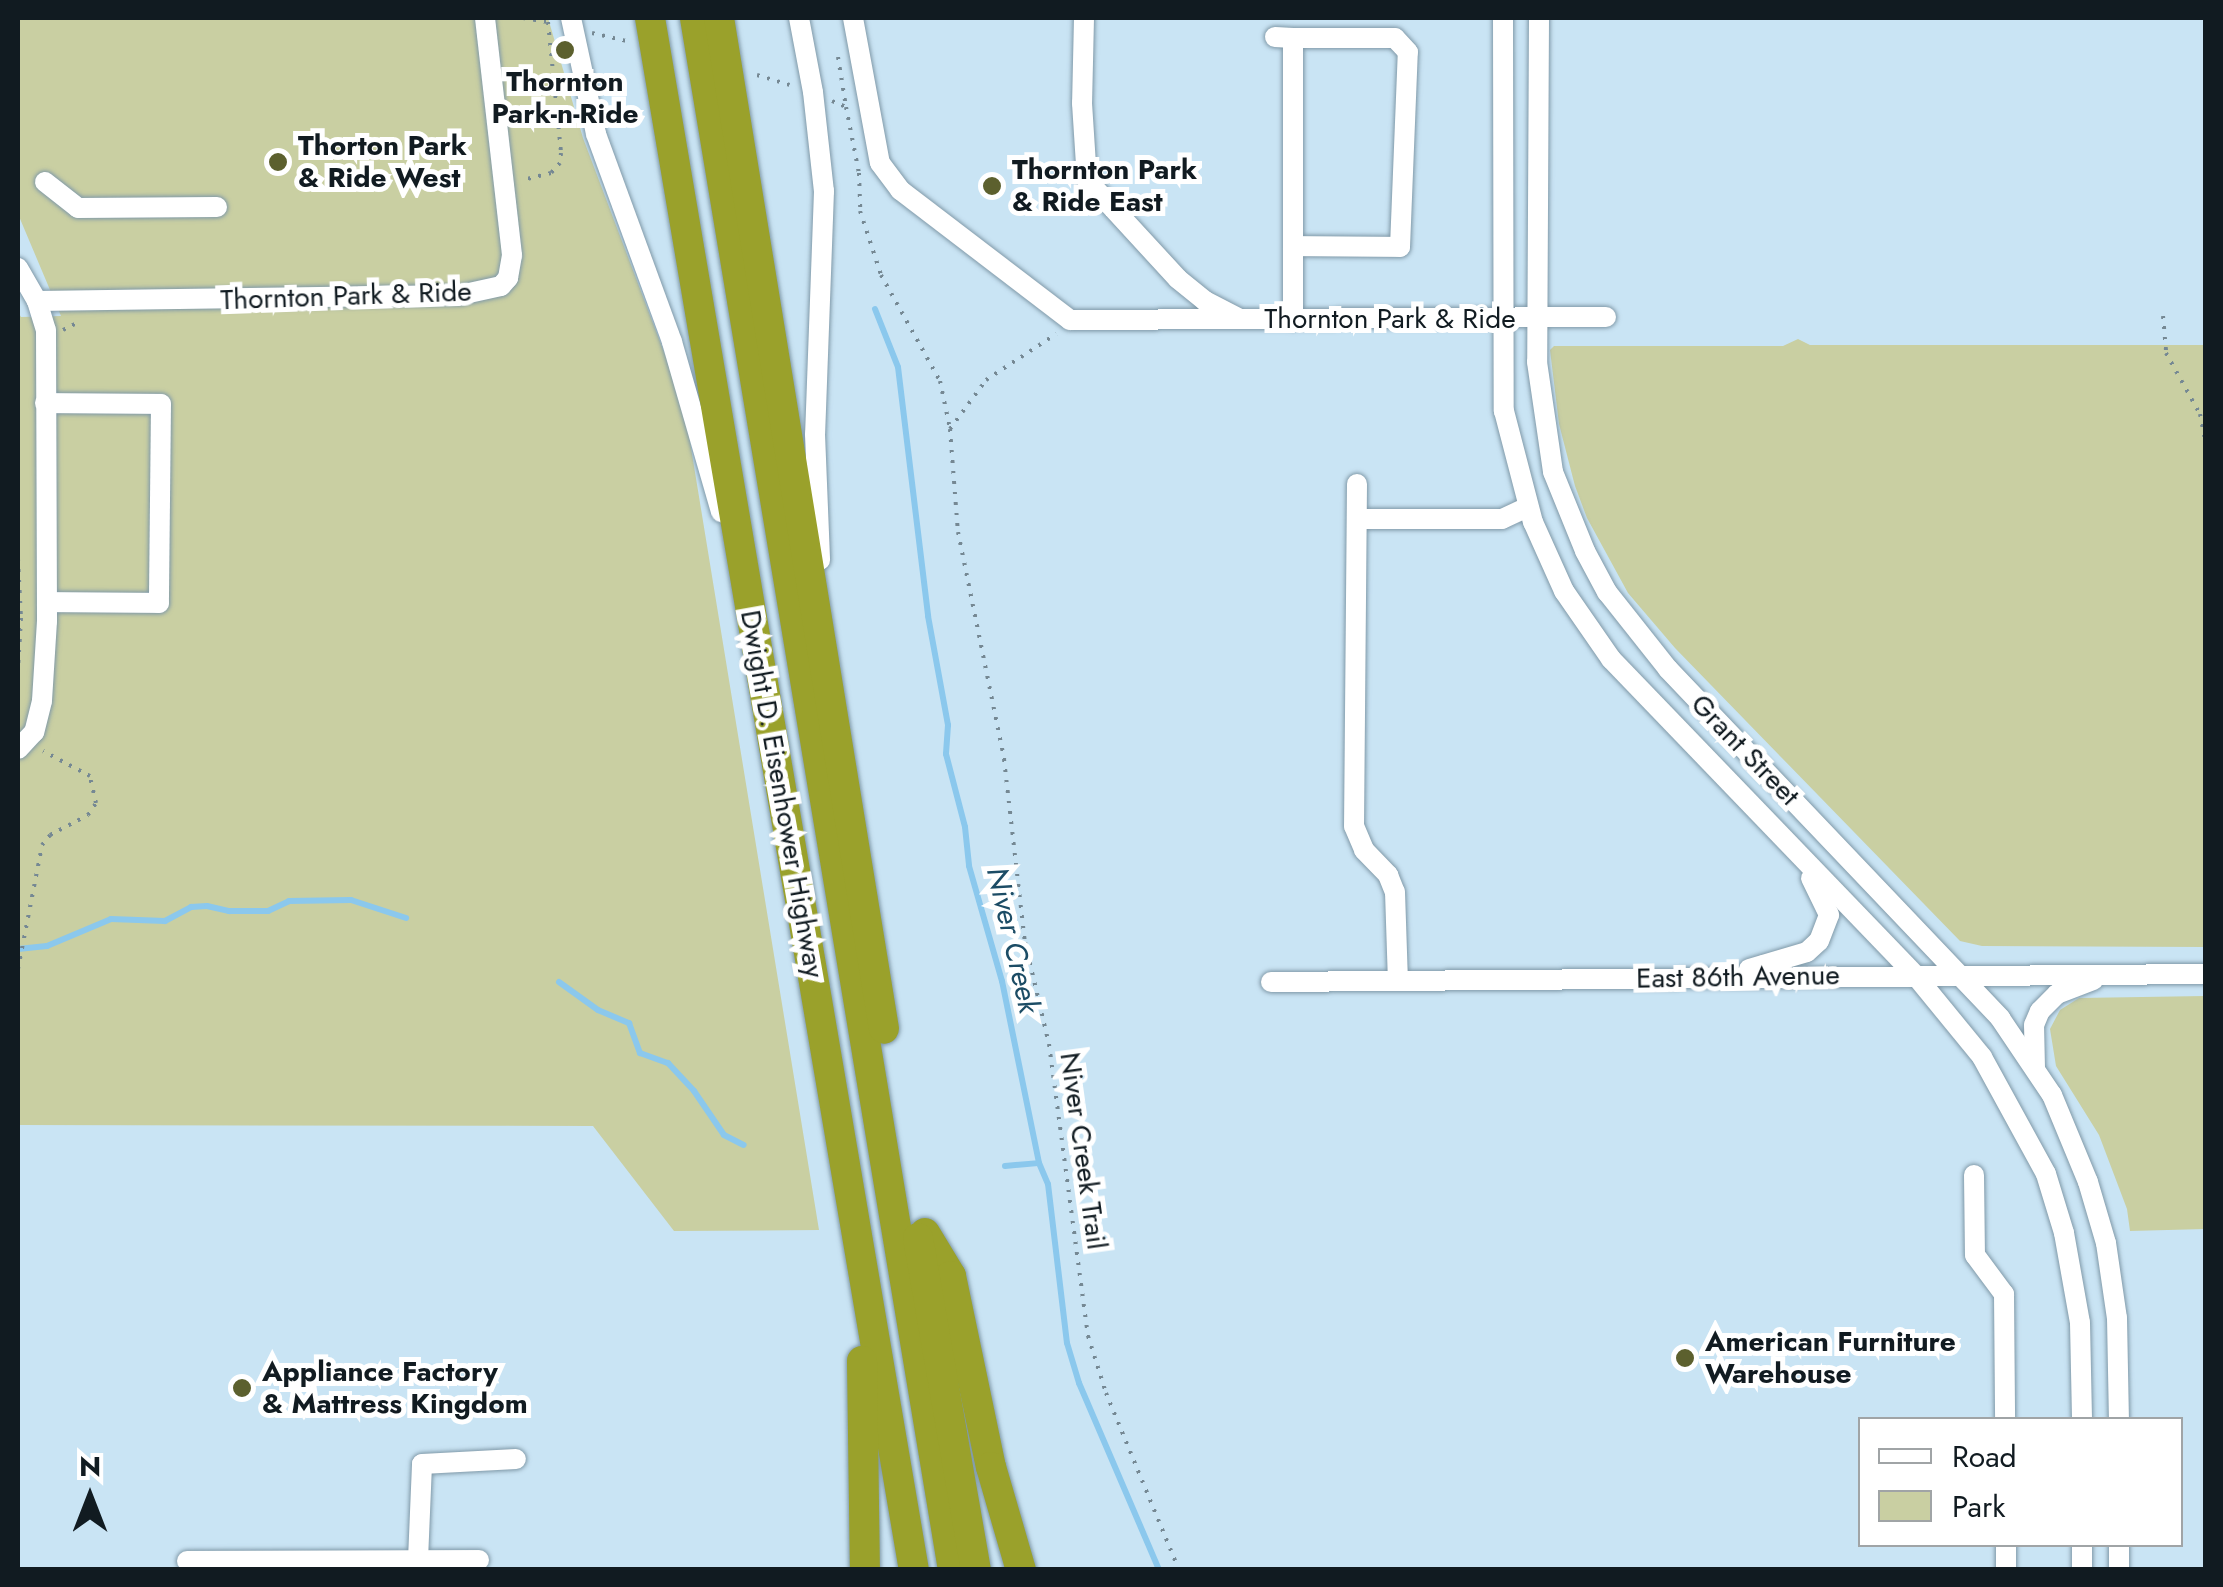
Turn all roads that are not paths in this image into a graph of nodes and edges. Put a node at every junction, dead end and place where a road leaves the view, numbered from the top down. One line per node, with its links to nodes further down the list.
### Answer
1 (485, 18): 15 (street, Thornton Park & Ride)
2 (571, 18): 27 (street)
3 (650, 18): 27 (highway, Dwight D. Eisenhower Highway)
4 (695, 18): 50 (highway)
5 (719, 18): 26 (highway)
6 (798, 18): 26 (street)
7 (853, 18): 20 (street, Thornton Park & Ride)
8 (1084, 18): 20 (street, Thornton Park & Ride)
9 (1502, 18): 17 (street, Grant Street)
10 (1539, 18): 18 (street, Grant Street)
11 (45, 182): 12 (street)
12 (217, 207)
13 (1293, 246): 13 (street); 19 (street)
14 (18, 268): 15 (street)
15 (37, 301): 21 (street)
16 (1606, 317): 18 (street, Thornton Park & Ride)
17 (1502, 318): 18 (street, Thornton Park & Ride); 19 (street, Thornton Park & Ride); 23 (street, Grant Street)
18 (1536, 318): 30 (street, Grant Street)
19 (1293, 320): 20 (street, Thornton Park & Ride)
20 (1244, 321)
21 (45, 403): 25 (street); 25 (street)
22 (1357, 484): 24 (street)
23 (1528, 507): 24 (street); 29 (street, Grant Street)
24 (1357, 519): 35 (street)
25 (47, 602): 28 (street)
26 (825, 657): 40 (highway)
27 (762, 672): 39 (highway, Dwight D. Eisenhower Highway)
28 (27, 748)
29 (1797, 854): 33 (street, Grant Street); 34 (street)
30 (1959, 973): 31 (street, East 86th Avenue); 33 (street, East 86th Avenue); 37 (street, Grant Street)
31 (2112, 974): 32 (street, East 86th Avenue); 37 (street)
32 (2206, 974)
33 (1915, 975): 34 (street, East 86th Avenue); 42 (street, Grant Street)
34 (1713, 977): 35 (street, East 86th Avenue)
35 (1398, 981): 36 (street, East 86th Avenue)
36 (1271, 982)
37 (2035, 1070): 43 (street, Grant Street)
38 (1974, 1175): 41 (street)
39 (846, 1178): 48 (highway); 49 (highway, Dwight D. Eisenhower Highway)
40 (913, 1212): 51 (highway); 52 (highway)
41 (2005, 1417)
42 (2082, 1417)
43 (2119, 1417)
44 (516, 1459): 45 (street)
45 (418, 1560): 46 (street); 47 (street)
46 (479, 1560)
47 (186, 1561)
48 (864, 1570)
49 (914, 1570)
50 (952, 1570)
51 (976, 1570)
52 (1020, 1570)

